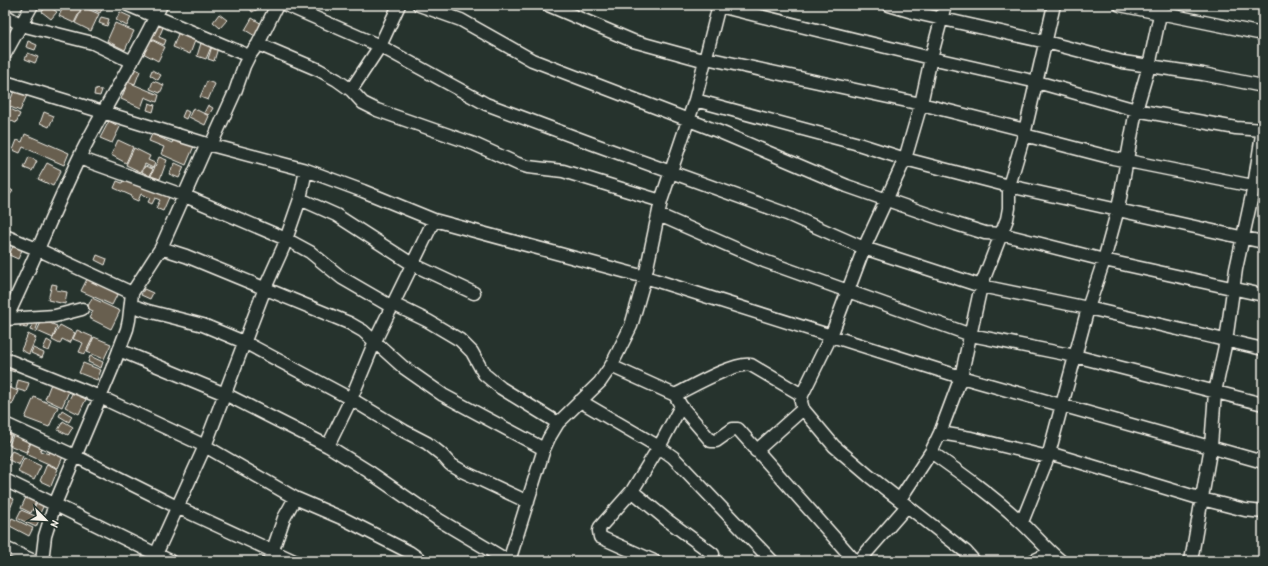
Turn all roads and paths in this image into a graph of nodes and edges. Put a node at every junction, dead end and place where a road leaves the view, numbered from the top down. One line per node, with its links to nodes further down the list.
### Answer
1 (32, 5): 18 (street)
2 (128, 5): 16 (street)
3 (161, 5): 16 (street)
4 (278, 5): 21 (street)
5 (286, 5): 22 (street)
6 (399, 5): 22 (street)
7 (419, 5): 37 (street)
8 (548, 5): 26 (street)
9 (717, 5): 25 (street); 26 (street)
10 (889, 5): 17 (street)
11 (945, 5): 17 (street)
12 (1054, 5): 20 (street)
13 (1120, 5): 14 (street)
14 (1161, 9): 19 (street); 28 (street)
15 (5, 15): 18 (street)
16 (155, 18): 24 (street); 27 (street)
17 (942, 19): 20 (street); 25 (street)
18 (21, 25): 23 (street); 27 (street)
19 (1263, 34)
20 (1046, 42): 28 (street); 30 (street)
21 (258, 44): 24 (street); 32 (street)
22 (380, 46): 32 (street); 45 (street)
23 (5, 54)
24 (249, 56): 40 (street)
25 (931, 58): 30 (street); 34 (street)
26 (706, 59): 33 (street); 34 (street)
27 (132, 62): 36 (street)
28 (1149, 66): 31 (street); 35 (street)
29 (5, 82): 36 (street)
30 (1037, 82): 35 (street); 39 (street)
31 (1263, 86)
32 (351, 90): 51 (street)
33 (695, 100): 37 (street); 42 (street)
34 (921, 104): 39 (street); 42 (street)
35 (1136, 110): 38 (street); 43 (street)
36 (102, 112): 40 (street); 41 (street)
37 (687, 120): 45 (street); 50 (street)
38 (1263, 129): 47 (street)
39 (1025, 132): 43 (street); 46 (street)
40 (209, 144): 44 (street); 48 (street)
41 (79, 158): 48 (street); 62 (street)
42 (905, 159): 46 (street); 50 (street)
43 (1126, 160): 47 (street); 52 (street)
44 (306, 170): 49 (street); 54 (street)
45 (671, 172): 51 (street); 61 (street)
46 (1009, 186): 52 (street); 55 (street)
47 (1258, 187): 57 (street)
48 (185, 196): 58 (street); 60 (street)
49 (300, 199): 58 (street); 64 (street)
50 (886, 200): 55 (street); 61 (street)
51 (661, 201): 53 (street)
52 (1118, 209): 57 (street); 63 (street)
53 (659, 215): 65 (street); 69 (street)
54 (434, 220): 64 (street); 65 (street)
55 (1001, 234): 63 (street); 66 (street)
56 (5, 236): 62 (street)
57 (1243, 237): 59 (street); 68 (street)
58 (286, 239): 67 (street); 73 (street)
59 (1263, 242)
60 (161, 248): 67 (street); 72 (street)
61 (864, 248): 66 (street); 69 (street)
62 (37, 249): 72 (street); 76 (street)
63 (1104, 260): 68 (street); 74 (street)
64 (412, 264): 70 (street); 73 (street)
65 (645, 277): 78 (street); 86 (street)
66 (981, 286): 74 (street); 77 (street)
67 (265, 288): 79 (street); 81 (street)
68 (1233, 288): 71 (street); 80 (street)
69 (848, 292): 77 (street); 78 (street)
70 (474, 293)
71 (1263, 295)
72 (132, 299): 81 (street); 83 (street)
73 (393, 306): 79 (street); 99 (street)
74 (1088, 308): 80 (street); 84 (street)
75 (82, 309): 76 (street)
76 (6, 320)
77 (971, 335): 84 (street); 87 (street)
78 (831, 336): 87 (street); 91 (street)
79 (375, 341): 93 (street); 106 (street)
80 (1226, 341): 82 (street); 88 (street)
81 (244, 342): 89 (street); 93 (street)
82 (1263, 349)
83 (119, 350): 89 (street); 92 (street)
84 (1075, 356): 88 (street); 96 (street)
85 (5, 359): 92 (street)
86 (611, 366): 90 (street); 94 (street)
87 (962, 377): 96 (street); 101 (street)
88 (1215, 392): 95 (street); 104 (street)
89 (225, 394): 102 (street); 103 (street)
90 (676, 395): 91 (street); 97 (street)
91 (802, 395): 98 (street)
92 (100, 397): 102 (street); 110 (street)
93 (351, 399): 103 (street); 116 (street)
94 (580, 401): 99 (street); 105 (street)
95 (1263, 404)
96 (1062, 405): 104 (street); 109 (street)
97 (681, 406): 105 (street); 107 (street)
98 (803, 409): 107 (street); 117 (street)
99 (558, 423): 106 (street)
100 (5, 424): 110 (street)
101 (940, 433): 108 (street); 109 (street)
102 (205, 446): 114 (street); 119 (street)
103 (328, 446): 133 (street)
104 (1210, 446): 111 (street); 115 (street)
105 (659, 447): 113 (street); 135 (street)
106 (544, 449): 116 (street)
107 (756, 451): 136 (street)
108 (931, 452): 117 (street); 121 (street)
109 (1049, 455): 115 (street); 121 (street)
110 (75, 456): 118 (street); 119 (street)
111 (1263, 462)
112 (5, 480): 118 (street)
113 (632, 491): 124 (street); 134 (street)
114 (295, 498): 125 (street); 126 (street)
115 (1202, 499): 120 (street); 141 (street)
116 (528, 502): 133 (street)
117 (903, 503): 137 (street); 138 (street)
118 (55, 504): 127 (street); 129 (street)
119 (177, 507): 125 (street); 127 (street)
120 (1263, 512)
121 (1022, 522): 123 (street)
122 (5, 548): 128 (street)
123 (1050, 553): 139 (street); 140 (street)
124 (713, 554)
125 (271, 556): 131 (street)
126 (408, 557): 132 (street)
127 (155, 558): 130 (street)
128 (34, 561)
129 (42, 561)
130 (170, 561)
131 (294, 561)
132 (422, 561)
133 (508, 561)
134 (654, 561)
135 (772, 561)
136 (854, 561)
137 (859, 561)
138 (974, 561)
139 (1033, 561)
140 (1061, 561)
141 (1191, 561)

